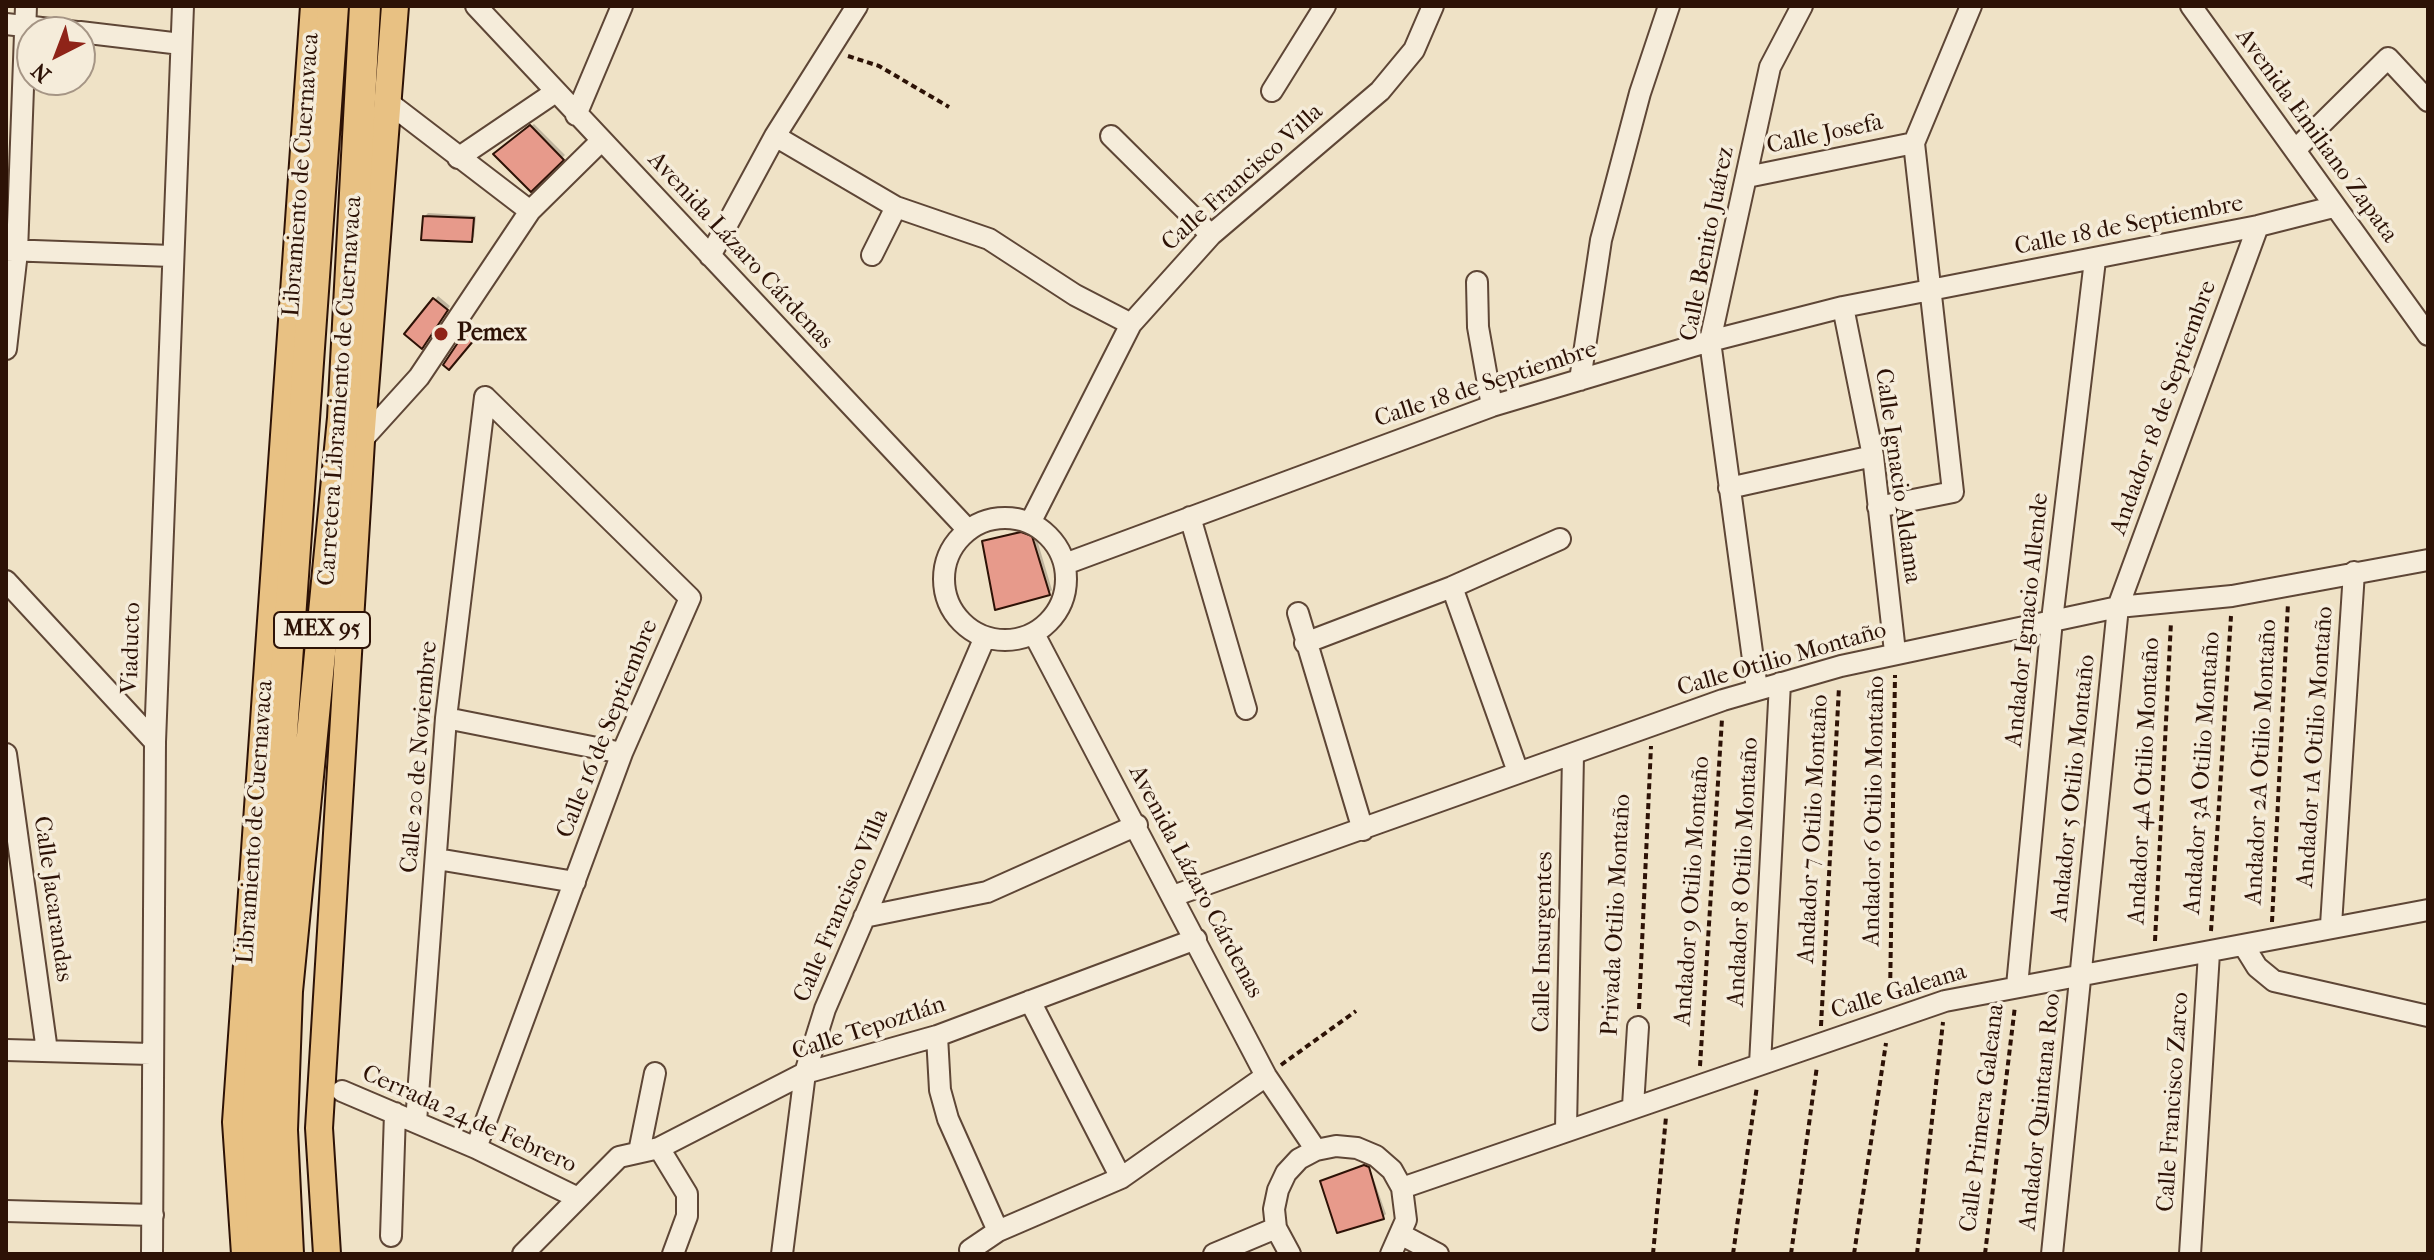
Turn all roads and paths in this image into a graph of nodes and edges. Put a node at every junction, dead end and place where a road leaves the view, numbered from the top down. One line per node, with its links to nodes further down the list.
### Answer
1 (183, 6): 16 (street, Viaducto)
2 (314, 6): 138 (main road, Libramiento de Cuernavaca / MEX 95)
3 (333, 6): 139 (highway, Carretera Libramiento de Cuernavaca / MEX 95)
4 (365, 6): 140 (highway, Carretera Libramiento de Cuernavaca / MEX 95)
5 (395, 6): 22 (main road, MEX 95)
6 (476, 6): 19 (street, Avenida Lázaro Cárdenas)
7 (622, 6): 24 (street)
8 (857, 6): 17 (street)
9 (1325, 6): 18 (street)
10 (1433, 6): 36 (street, Calle Francisco Villa)
11 (1669, 6): 49 (street)
12 (1802, 6): 31 (street, Calle Benito Juárez)
13 (1971, 6): 28 (street)
14 (2191, 6): 29 (street, Avenida Emiliano Zapata)
15 (96, 34): 16 (street)
16 (181, 44): 39 (street, Viaducto)
17 (827, 49): 23 (path); 25 (street)
18 (1272, 91)
19 (554, 93): 24 (street, Avenida Lázaro Cárdenas); 30 (street)
20 (17, 96): 37 (street)
21 (2428, 101): 29 (street)
22 (389, 103): 30 (street); 52 (main road, MEX 95)
23 (949, 107)
24 (576, 115): 27 (street, Avenida Lázaro Cárdenas)
25 (775, 136): 32 (street); 40 (street)
26 (1111, 136): 36 (street)
27 (600, 142): 34 (street); 40 (street, Avenida Lázaro Cárdenas)
28 (1914, 143): 31 (street, Calle Josefa); 43 (street)
29 (2295, 150): 33 (street, Avenida Emiliano Zapata)
30 (458, 158): 34 (street)
31 (1747, 177): 47 (street, Calle Benito Juárez)
32 (896, 207): 38 (street); 45 (street)
33 (2333, 207): 35 (street, Calle 18 de Septiembre); 46 (street, Avenida Emiliano Zapata)
34 (530, 211): 52 (street)
35 (2258, 226): 41 (street, Calle 18 de Septiembre); 68 (street, Andador 18 de Septiembre)
36 (1211, 235): 45 (street, Calle Francisco Villa)
37 (12, 251): 39 (street); 48 (street)
38 (872, 255)
39 (172, 256): 82 (street, Viaducto)
40 (710, 256): 58 (street, Avenida Lázaro Cárdenas)
41 (2095, 260): 43 (street, Calle 18 de Septiembre); 70 (street, Andador Ignacio Allende)
42 (1477, 282): 51 (street)
43 (1933, 291): 44 (street, Calle 18 de Septiembre); 55 (street)
44 (1843, 307): 47 (street, Calle 18 de Septiembre); 53 (street, Calle Ignacio Aldama)
45 (1131, 324): 57 (street, Calle Francisco Villa)
46 (2428, 335)
47 (1710, 341): 49 (street, Calle 18 de Septiembre); 54 (street, Calle Benito Juárez)
48 (6, 349)
49 (1580, 380): 51 (street, Calle 18 de Septiembre)
50 (485, 397): 80 (street, Calle 20 de Noviembre); 83 (street, Calle 16 de Septiembre)
51 (1492, 406): 56 (street, Calle 18 de Septiembre)
52 (361, 441): 141 (main road, MEX 95)
53 (1873, 456): 54 (street); 55 (street, Calle Ignacio Aldama)
54 (1729, 488): 77 (street, Calle Benito Juárez)
55 (1878, 507): 74 (street, Calle Ignacio Aldama)
56 (1190, 517): 61 (street, Calle 18 de Septiembre); 79 (street)
57 (1030, 523): 58 (street); 61 (street)
58 (968, 530): 72 (street)
59 (1560, 539): 65 (street)
60 (2428, 560): 62 (street, Calle Otilio Montaño)
61 (1065, 564): 71 (street)
62 (2354, 572): 64 (street, Calle Otilio Montaño); 94 (street, Andador 1A Otilio Montaño)
63 (6, 581): 82 (street)
64 (2288, 585): 66 (street, Calle Otilio Montaño); 96 (path, Andador 2A Otilio Montaño)
65 (1452, 587): 73 (street); 86 (street)
66 (2232, 596): 67 (street, Calle Otilio Montaño); 98 (path, Andador 3A Otilio Montaño)
67 (2172, 600): 68 (street, Calle Otilio Montaño); 99 (path, Andador 4A Otilio Montaño)
68 (2118, 607): 70 (street, Calle Otilio Montaño); 100 (street, Andador 5 Otilio Montaño)
69 (1298, 613): 73 (street)
70 (2052, 620): 74 (street, Calle Otilio Montaño); 101 (street, Andador Ignacio Allende)
71 (1034, 634): 72 (street); 87 (street, Avenida Lázaro Cárdenas)
72 (985, 637): 93 (street, Calle Francisco Villa)
73 (1305, 643): 88 (street)
74 (1895, 652): 75 (street, Calle Otilio Montaño); 106 (path, Andador 6 Otilio Montaño)
75 (1841, 666): 76 (street, Calle Otilio Montaño); 109 (path, Andador 7 Otilio Montaño)
76 (1780, 683): 77 (street, Calle Otilio Montaño); 113 (street, Andador 8 Otilio Montaño)
77 (1757, 689): 78 (street, Calle Otilio Montaño)
78 (1723, 700): 81 (street, Calle Otilio Montaño); 117 (path, Andador 9 Otilio Montaño)
79 (1246, 709)
80 (446, 718): 83 (street); 89 (street, Calle 20 de Noviembre)
81 (1652, 727): 85 (street, Calle Otilio Montaño); 107 (path, Privada Otilio Montaño)
82 (155, 742): 112 (street, Viaducto)
83 (622, 753): 90 (street, Calle 16 de Septiembre)
84 (6, 754): 111 (street, Calle Jacarandas)
85 (1573, 755): 86 (street, Calle Otilio Montaño); 123 (street, Calle Insurgentes)
86 (1518, 772): 88 (street, Calle Otilio Montaño)
87 (1137, 825): 91 (street, Avenida Lázaro Cárdenas); 93 (street)
88 (1363, 830): 91 (street, Calle Otilio Montaño)
89 (437, 859): 90 (street); 122 (street, Calle 20 de Noviembre)
90 (575, 882): 124 (street, Calle 16 de Septiembre)
91 (1173, 896): 95 (street, Avenida Lázaro Cárdenas)
92 (2428, 910): 94 (street, Calle Galeana)
93 (864, 917): 115 (street, Calle Francisco Villa)
94 (2331, 925): 96 (street, Calle Galeana)
95 (1196, 939): 102 (street, Calle Tepoztlán); 116 (street, Avenida Lázaro Cárdenas)
96 (2271, 940): 97 (street, Calle Galeana)
97 (2244, 946): 98 (street, Calle Galeana); 105 (street)
98 (2209, 953): 99 (street, Calle Galeana); 156 (street, Calle Francisco Zarco)
99 (2154, 963): 100 (street, Calle Galeana)
100 (2081, 975): 101 (street, Calle Galeana); 155 (street, Andador Quintana Roo)
101 (2017, 986): 103 (street, Calle Galeana); 154 (path, Calle Primera Galeana)
102 (1030, 1001): 108 (street, Calle Tepoztlán); 127 (street)
103 (1945, 1001): 106 (street, Calle Galeana); 153 (path)
104 (1356, 1011): 116 (path)
105 (2428, 1016)
106 (1890, 1018): 109 (street, Calle Galeana); 152 (path, Andador 6 Otilio Montaño)
107 (1638, 1027): 120 (street, Privada Otilio Montaño)
108 (937, 1036): 115 (street, Calle Tepoztlán); 133 (street)
109 (1820, 1043): 113 (street, Calle Galeana); 151 (path, Andador 7 Otilio Montaño)
110 (6, 1050): 111 (street)
111 (47, 1051): 112 (street)
112 (151, 1054): 131 (street, Viaducto)
113 (1760, 1064): 117 (street, Calle Galeana); 150 (path)
114 (655, 1073): 125 (street)
115 (805, 1073): 125 (street, Calle Tepoztlán); 144 (street, Calle Francisco Villa)
116 (1266, 1076): 126 (street, Avenida Lázaro Cárdenas); 127 (street)
117 (1699, 1084): 119 (street, Calle Galeana)
118 (342, 1091): 121 (street, Cerrada 24 de Febrero)
119 (1668, 1094): 120 (street, Calle Galeana); 149 (path)
120 (1633, 1106): 123 (street, Calle Galeana)
121 (395, 1113): 122 (street, Cerrada 24 de Febrero); 135 (street)
122 (416, 1122): 124 (street, Cerrada 24 de Febrero)
123 (1566, 1129): 128 (street, Calle Galeana)
124 (476, 1148): 129 (street, Cerrada 24 de Febrero)
125 (649, 1150): 129 (street, Calle Tepoztlán); 143 (street)
126 (1316, 1150): 128 (street); 132 (street)
127 (1121, 1178): 133 (street)
128 (1402, 1188): 134 (street)
129 (576, 1197): 142 (street, Calle Tepoztlán)
130 (6, 1211): 131 (street)
131 (153, 1215): 137 (street, Viaducto)
132 (1276, 1228): 145 (street); 146 (street)
133 (998, 1231): 136 (street)
134 (1402, 1235): 147 (street); 148 (street)
135 (391, 1236)
136 (970, 1250)
137 (152, 1254)
138 (245, 1254)
139 (264, 1254)
140 (288, 1254)
141 (327, 1254)
142 (523, 1254)
143 (673, 1254)
144 (782, 1254)
145 (1214, 1254)
146 (1290, 1254)
147 (1391, 1254)
148 (1438, 1254)
149 (1653, 1254)
150 (1733, 1254)
151 (1791, 1254)
152 (1854, 1254)
153 (1917, 1254)
154 (1985, 1254)
155 (2052, 1254)
156 (2190, 1254)

